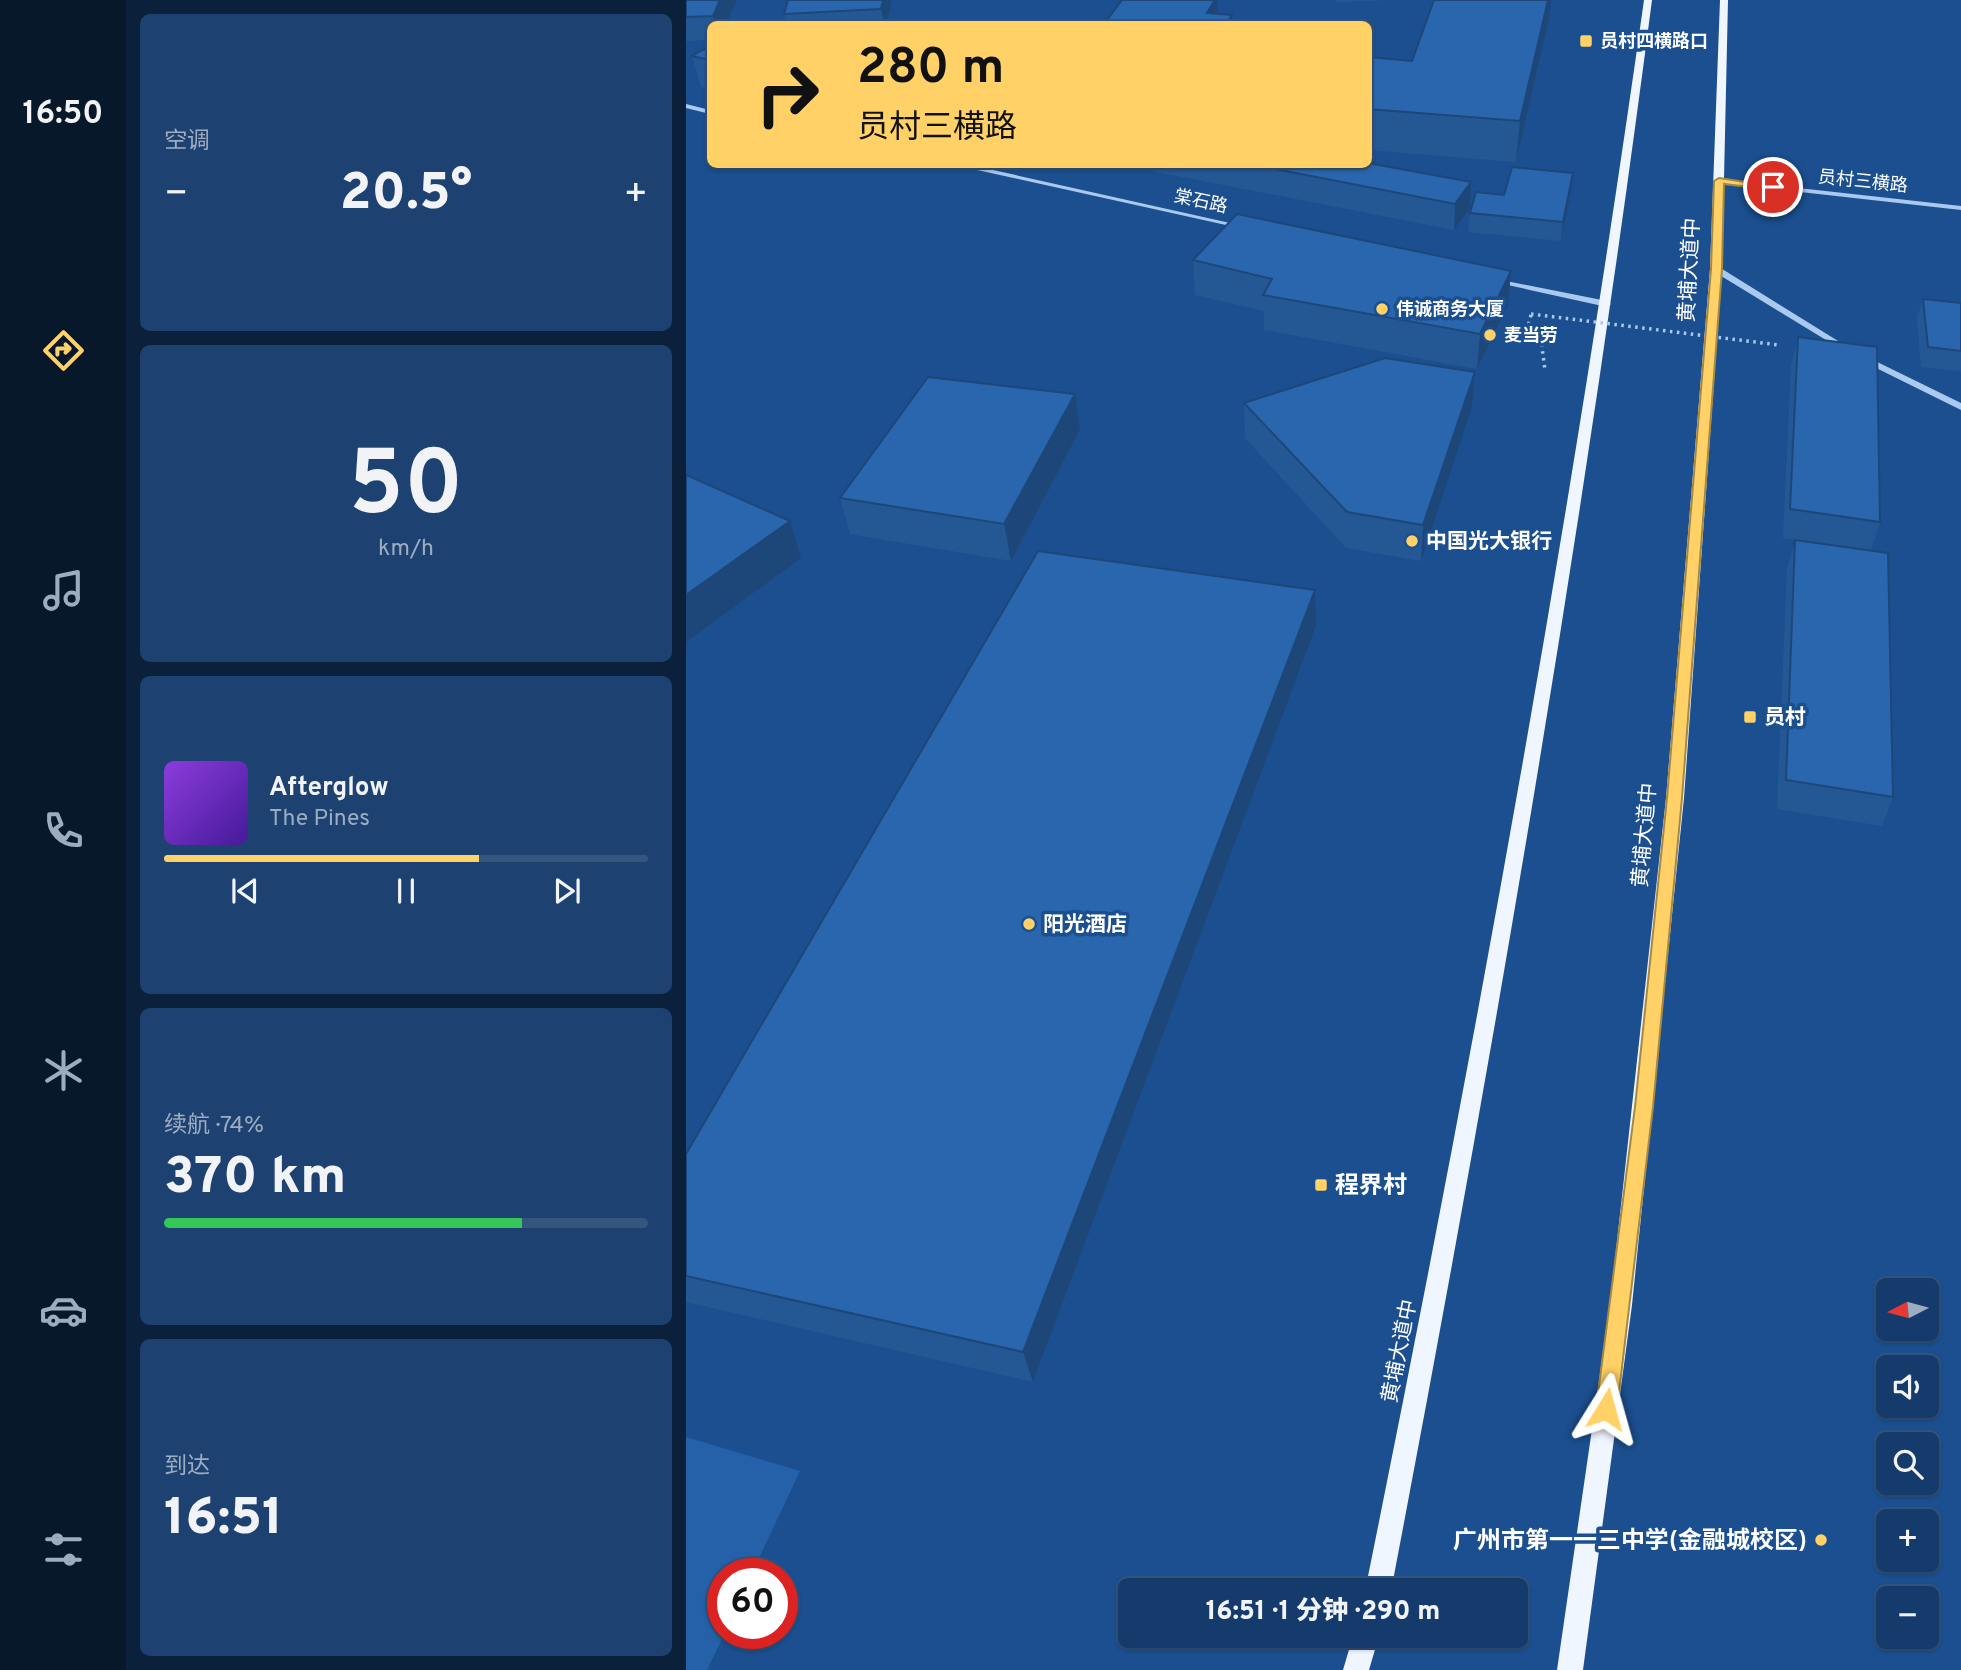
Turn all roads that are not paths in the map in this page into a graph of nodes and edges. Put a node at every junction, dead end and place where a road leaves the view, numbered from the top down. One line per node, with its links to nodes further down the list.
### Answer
1 (1648, 0): 11 (main road, 黄埔大道中)
2 (1724, 0): 6 (main road, 黄埔大道中)
3 (686, 106): 4 (street)
4 (707, 111)
5 (972, 168): 8 (street, 棠石路)
6 (1719, 181): 7 (street, 员村三横路); 9 (main road, 黄埔大道中)
7 (1961, 208)
8 (1254, 229)
9 (1716, 269): 12 (street); 18 (main road, 黄埔大道中)
10 (1485, 278): 11 (street)
11 (1607, 304): 13 (main road, 黄埔大道中)
12 (1961, 407)
13 (1381, 1578)
14 (1364, 1648): 16 (main road)
15 (1369, 1648): 17 (main road)
16 (1356, 1670)
17 (1368, 1670)
18 (1570, 1670)

